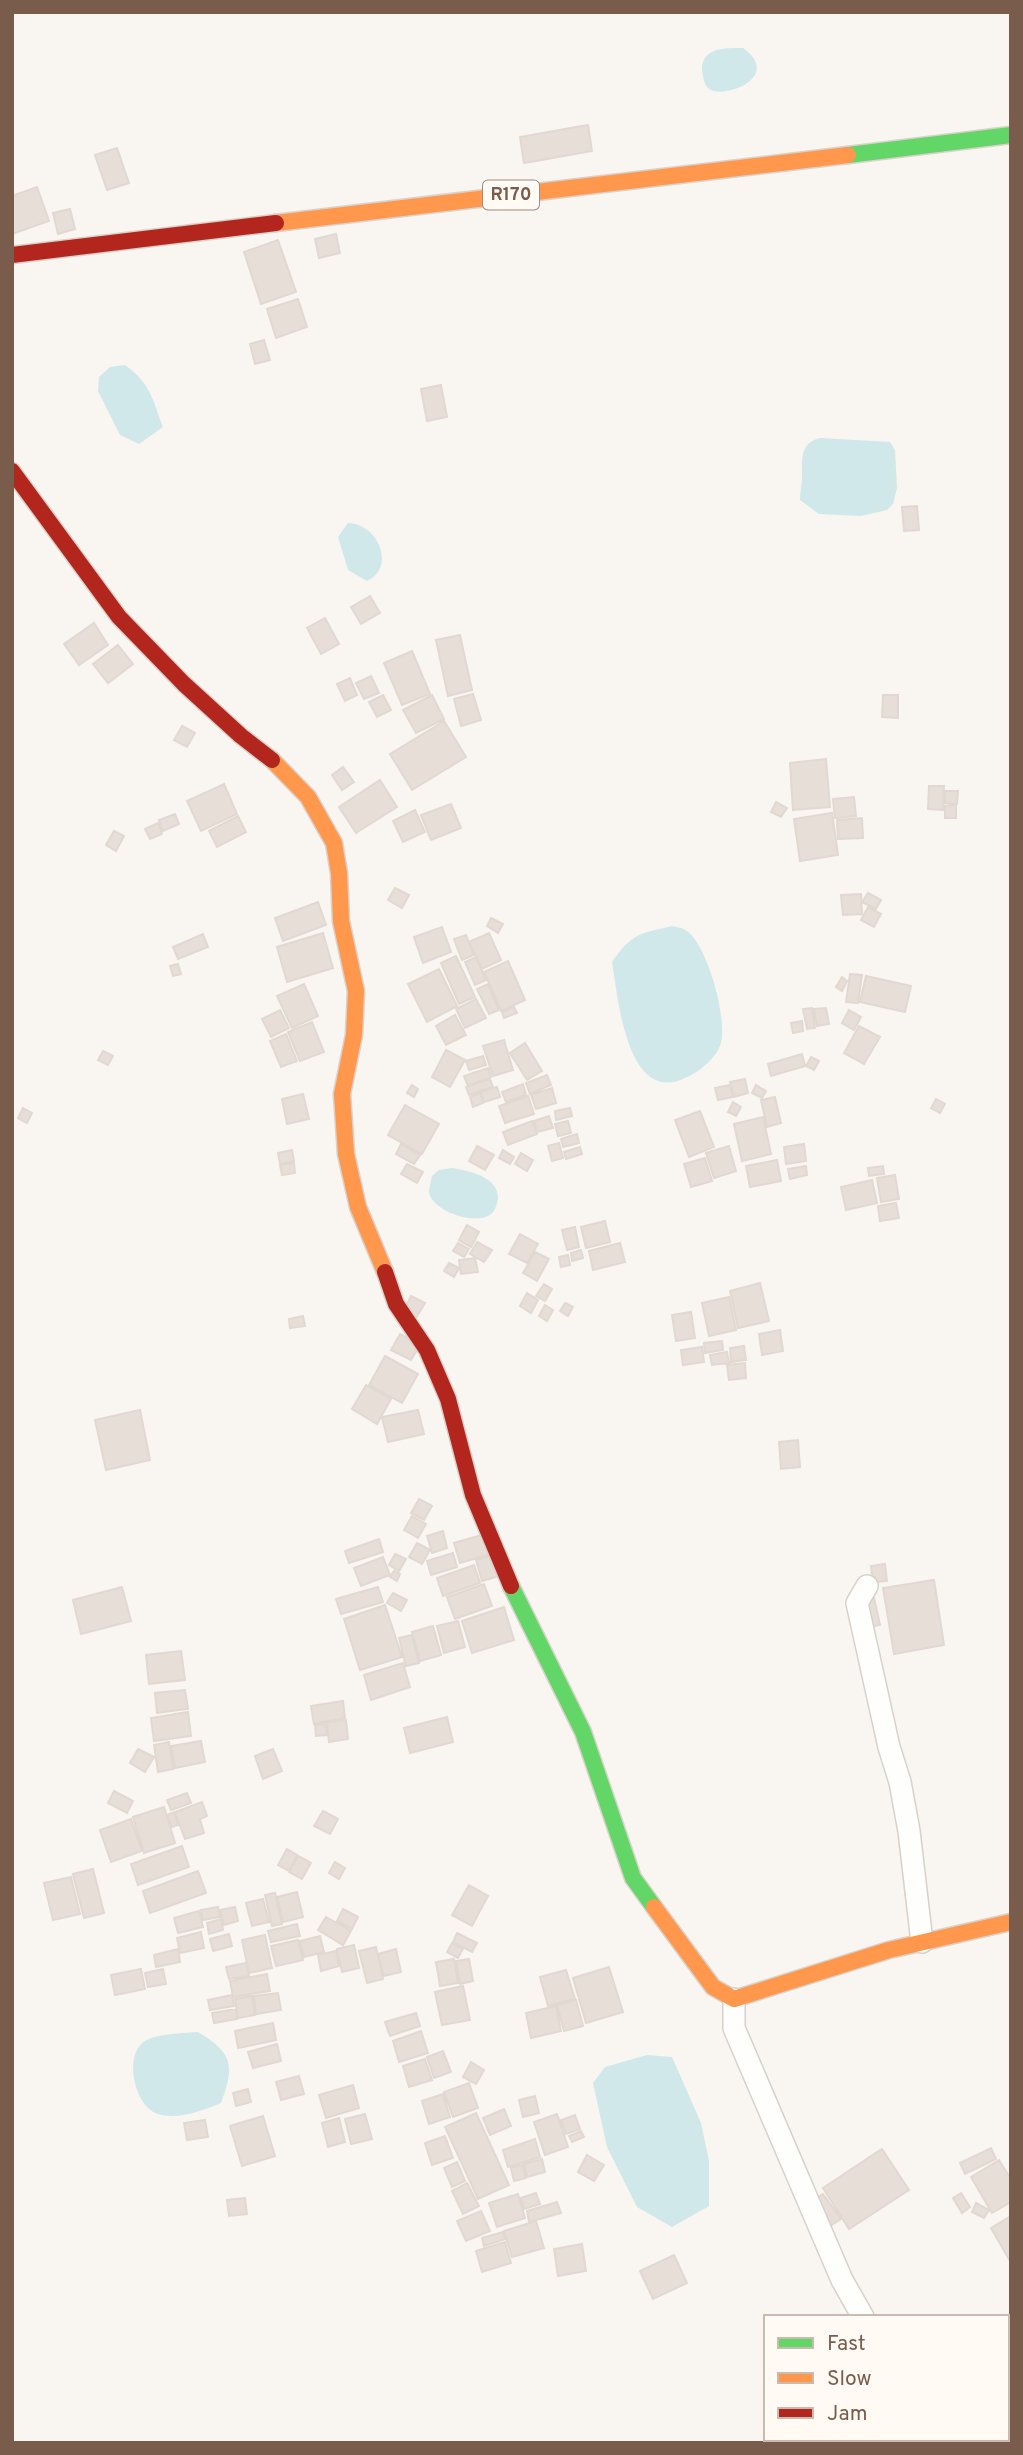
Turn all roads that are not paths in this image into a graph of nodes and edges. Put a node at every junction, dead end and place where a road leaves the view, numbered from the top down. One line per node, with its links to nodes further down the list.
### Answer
1 (1011, 135): 2 (street, R170)
2 (12, 255)
3 (12, 471): 7 (street)
4 (867, 1587): 6 (street)
5 (1011, 1922): 6 (street)
6 (922, 1942): 7 (street)
7 (734, 1999): 8 (street)
8 (862, 2315)

